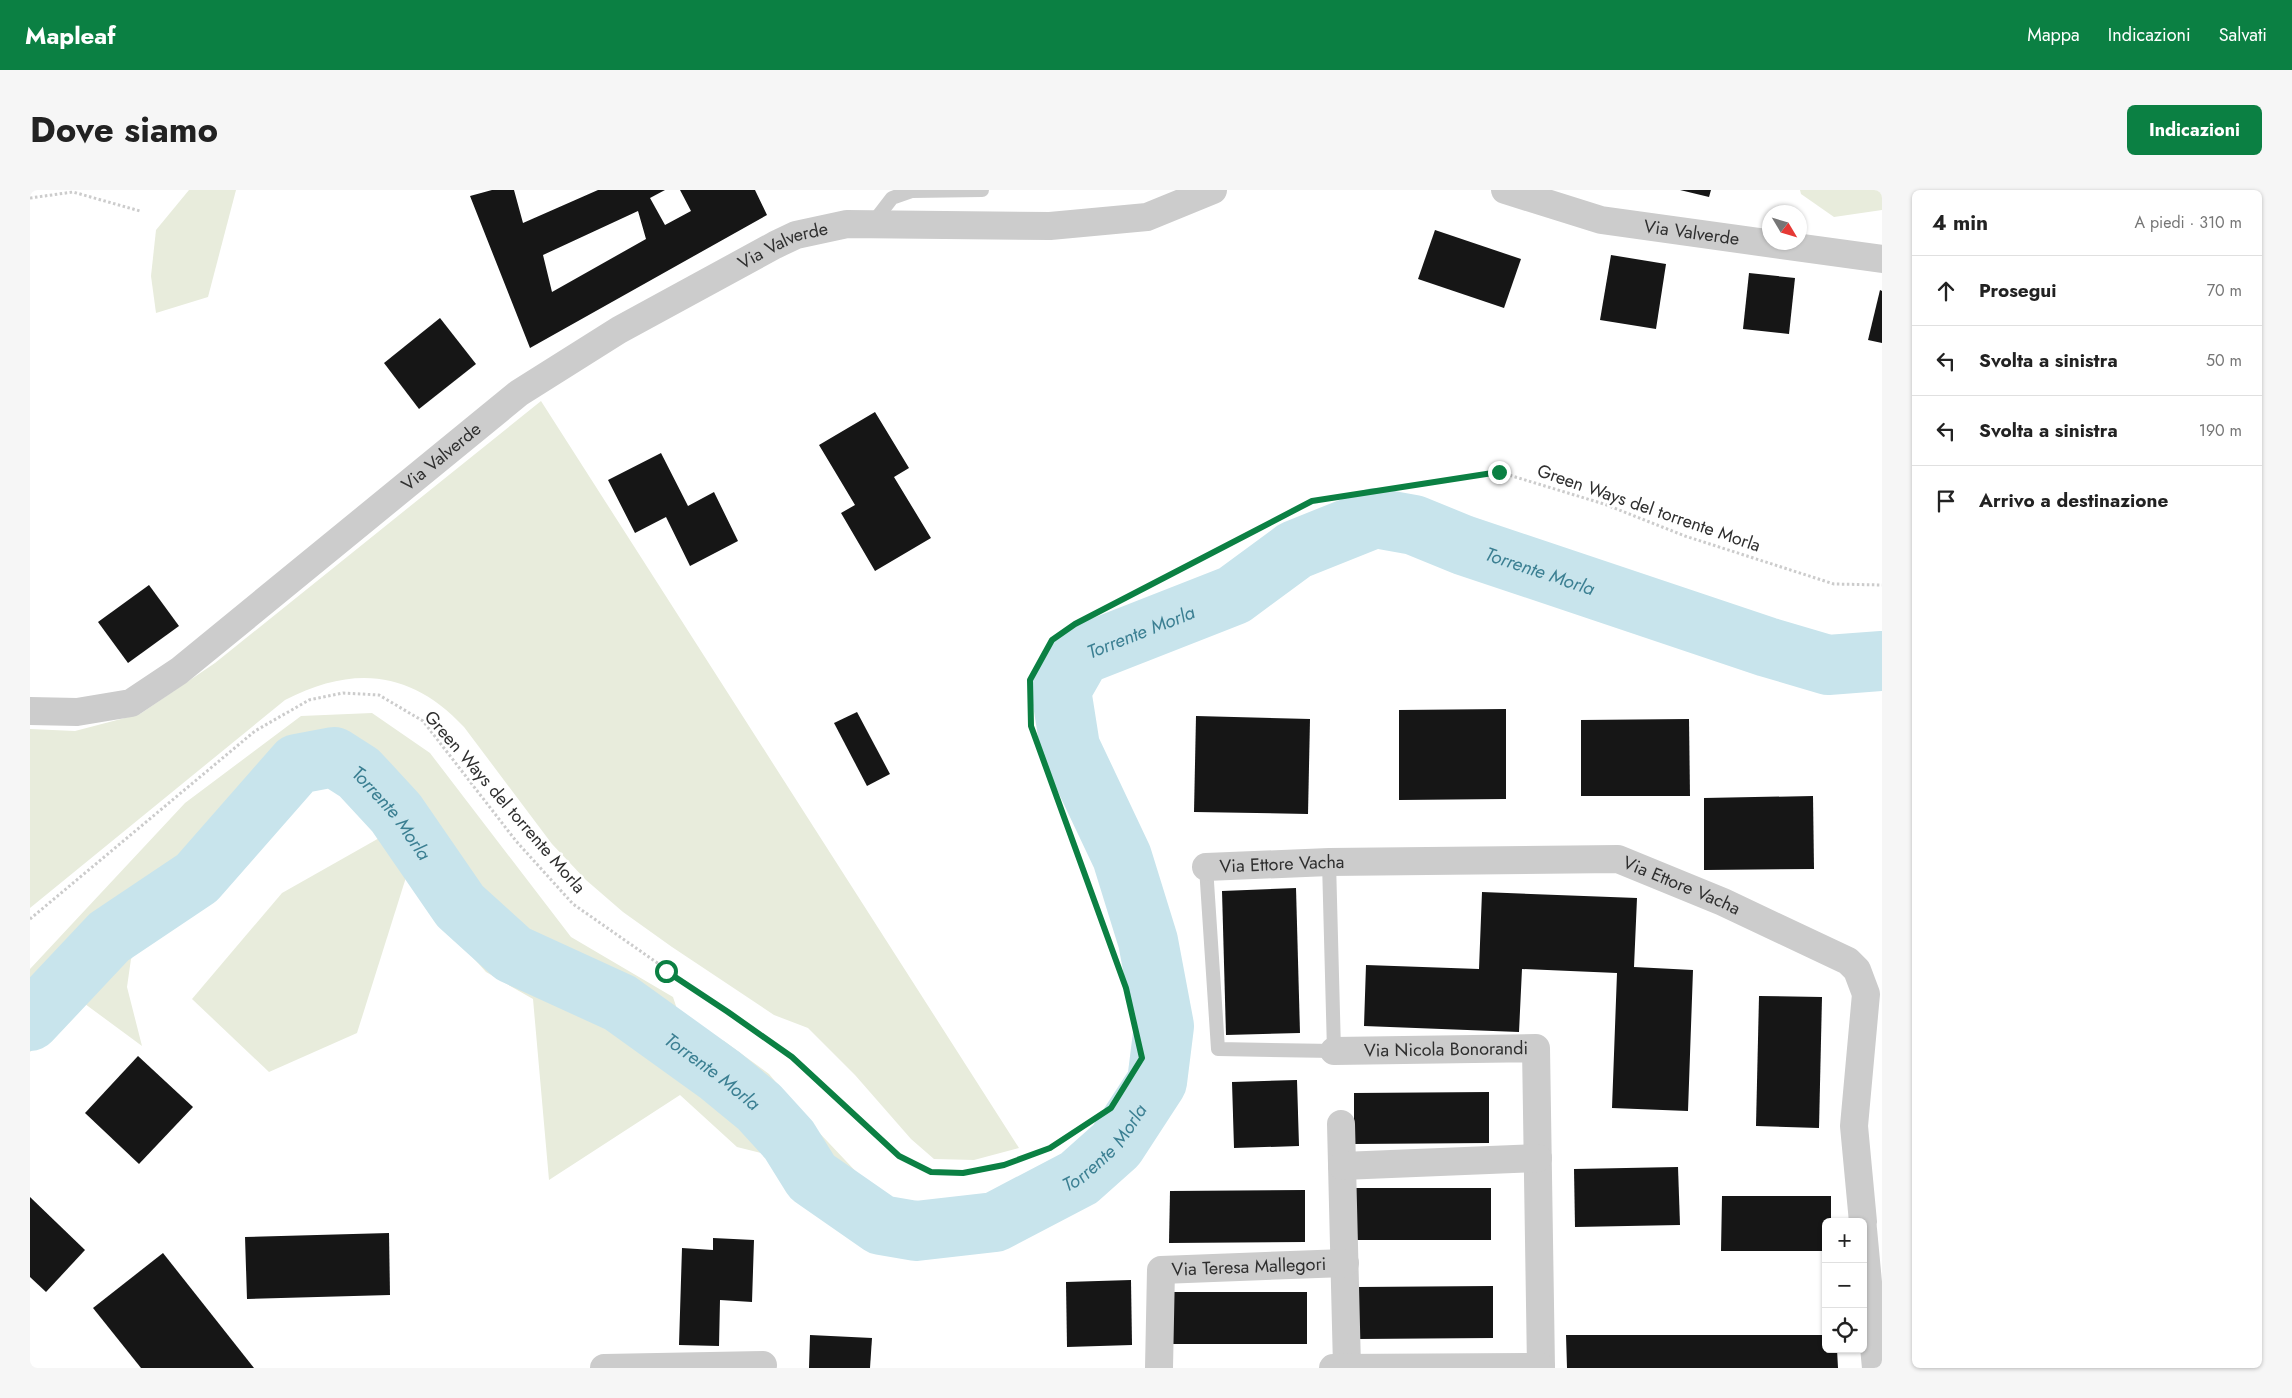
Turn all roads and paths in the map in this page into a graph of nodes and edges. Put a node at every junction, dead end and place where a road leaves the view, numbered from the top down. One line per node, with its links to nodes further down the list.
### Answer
1 (982, 190): 6 (lane)
2 (1213, 190): 6 (street, Via Valverde)
3 (1505, 190): 7 (street, Via Valverde)
4 (30, 198): 5 (path)
5 (140, 211)
6 (872, 224): 9 (street, Via Valverde)
7 (1882, 259)
8 (1882, 585): 12 (path, Green Ways del torrente Morla)
9 (30, 711)
10 (1329, 862): 11 (street, Via Ettore Vacha); 13 (lane); 14 (street, Via Ettore Vacha)
11 (1206, 867): 13 (lane, Via Nicola Bonorandi)
12 (30, 920)
13 (1334, 1051): 16 (street, Via Nicola Bonorandi)
14 (1871, 1064): 18 (street, Via Ettore Vacha)
15 (1341, 1124): 17 (street, Via Teresa Mallegori)
16 (1538, 1158): 17 (street); 22 (street, Via Nicola Bonorandi)
17 (1342, 1166): 19 (street, Via Teresa Mallegori)
18 (1863, 1218)
19 (1344, 1263): 24 (street, Via Teresa Mallegori); 25 (street, Via Teresa Mallegori)
20 (1866, 1263): 26 (street)
21 (764, 1365): 23 (street)
22 (1541, 1367): 25 (street, Via Teresa Mallegori)
23 (604, 1368)
24 (1160, 1368)
25 (1340, 1368)
26 (1876, 1368)

